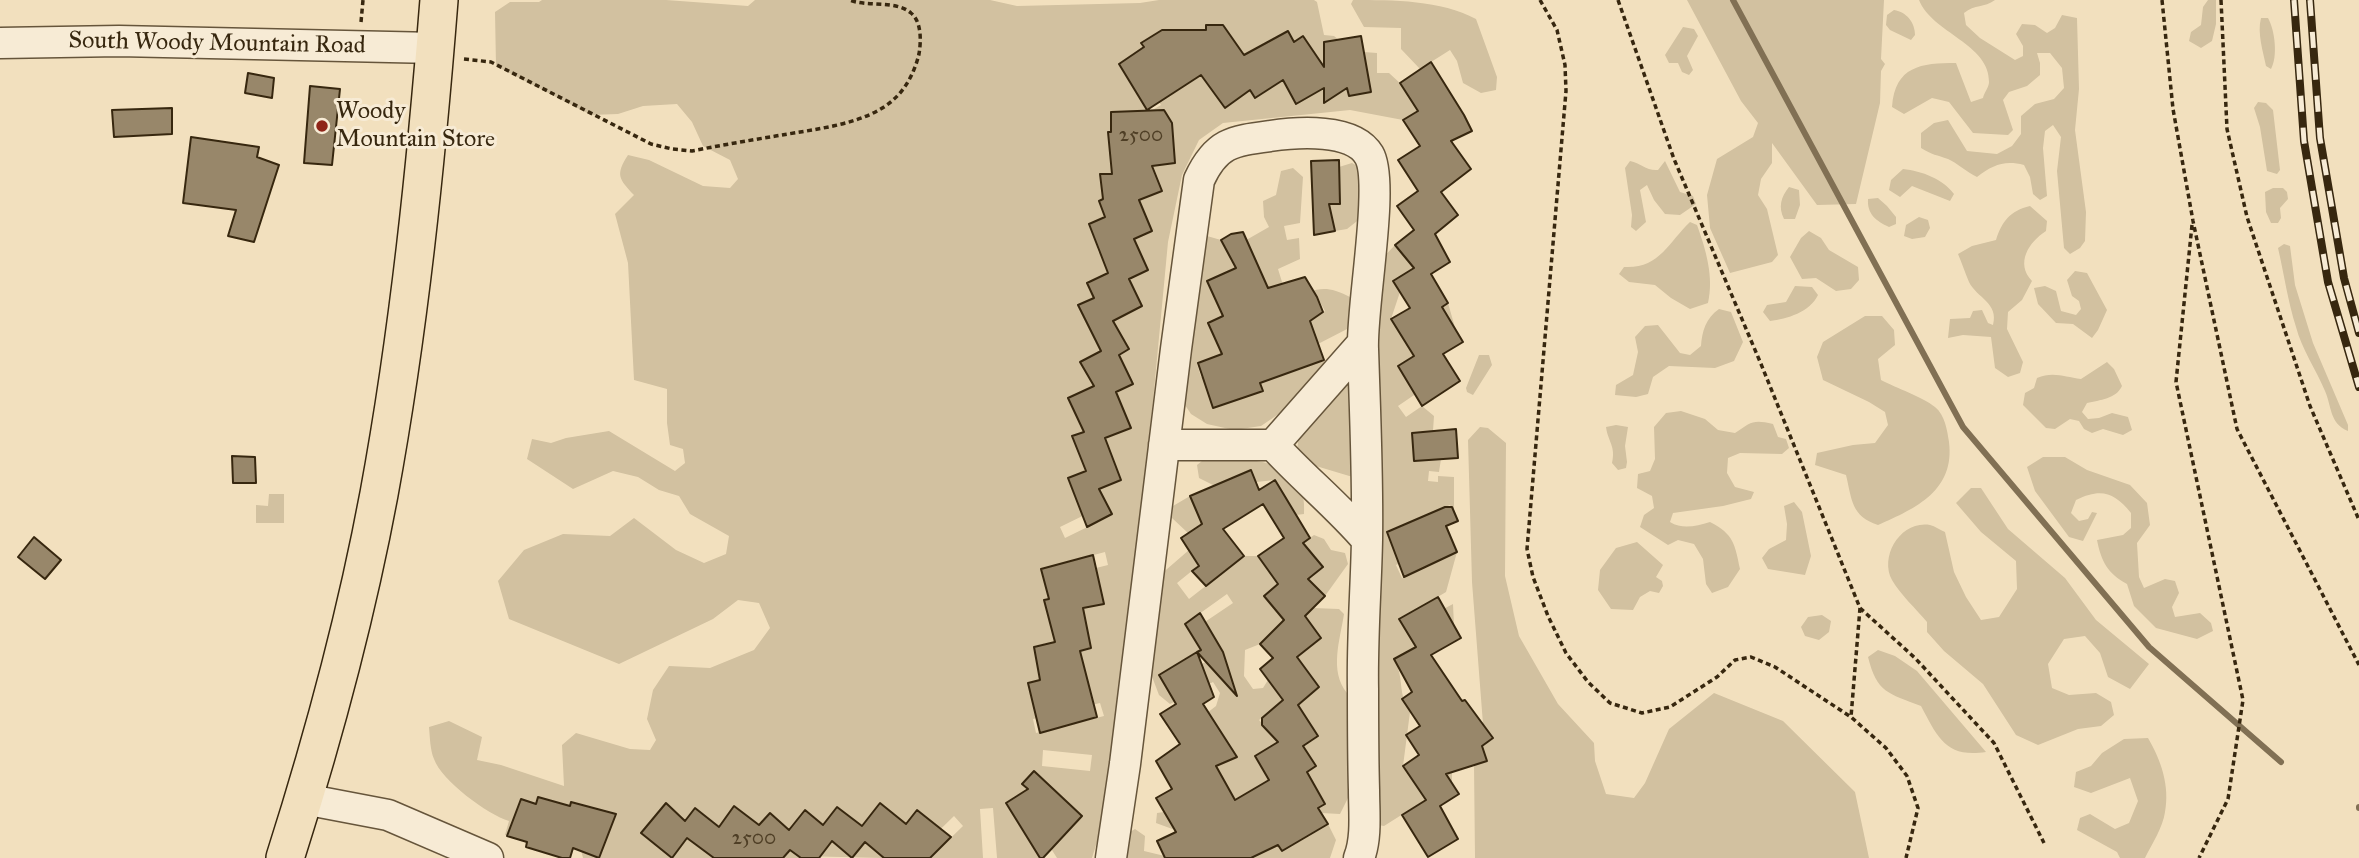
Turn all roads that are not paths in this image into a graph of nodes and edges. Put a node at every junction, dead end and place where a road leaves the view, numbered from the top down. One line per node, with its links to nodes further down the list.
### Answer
1 (439, 0): 3 (main road)
2 (0, 43): 3 (street, South Woody Mountain Road)
3 (434, 52): 8 (main road)
4 (1363, 344): 5 (street); 6 (street); 7 (street)
5 (1273, 444): 6 (street); 7 (street)
6 (1164, 445): 11 (street)
7 (1367, 540): 12 (street)
8 (304, 799): 9 (main road); 10 (street)
9 (285, 858)
10 (488, 858)
11 (1111, 858)
12 (1359, 858)

